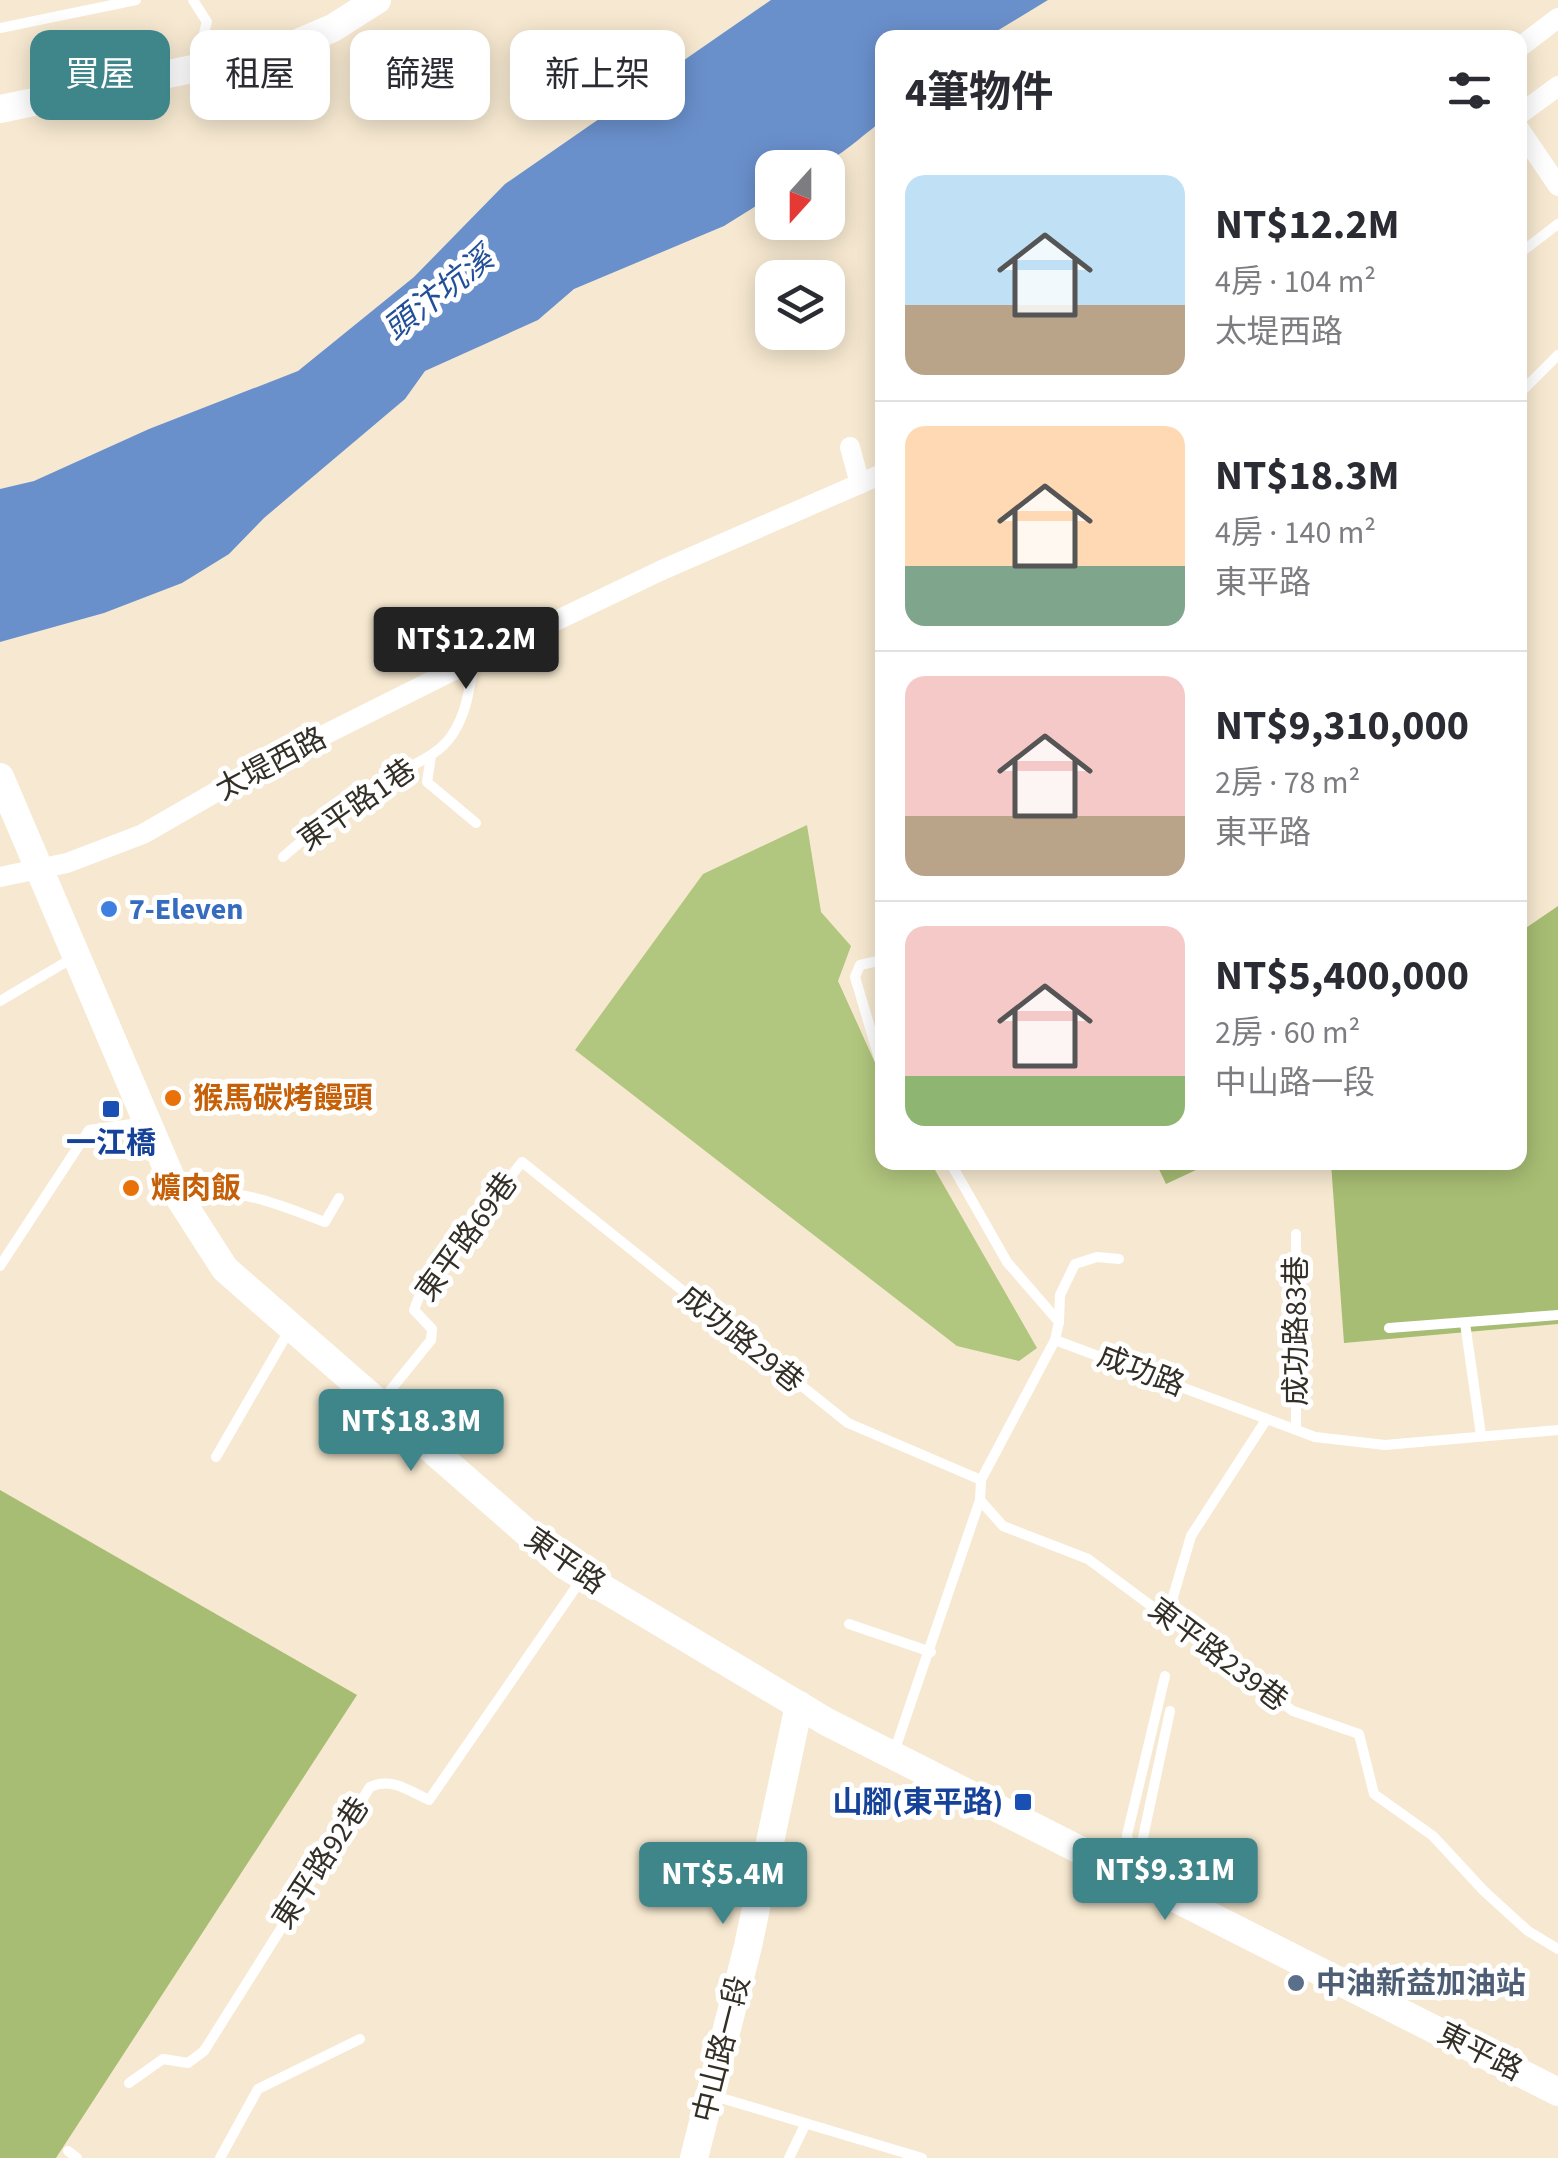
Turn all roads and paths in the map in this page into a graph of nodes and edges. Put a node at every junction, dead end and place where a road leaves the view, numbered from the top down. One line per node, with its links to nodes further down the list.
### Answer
1 (136, 0): 5 (lane)
2 (194, 0): 6 (lane)
3 (378, 0): 7 (main road)
4 (1558, 18): 8 (street)
5 (0, 28)
6 (205, 30)
7 (328, 30)
8 (1527, 42)
9 (190, 68): 11 (main road)
10 (1558, 86): 12 (street)
11 (0, 109)
12 (1527, 109)
13 (1527, 140): 14 (street)
14 (1558, 186)
15 (1558, 224): 16 (lane)
16 (1527, 248)
17 (1558, 355): 18 (lane)
18 (1527, 386)
19 (850, 447): 21 (street)
20 (875, 477): 21 (street, 太堤西路)
21 (860, 484): 22 (street, 太堤西路)
22 (474, 660): 23 (lane, 東平路1巷); 27 (street, 太堤西路)
23 (432, 756): 25 (lane, 東平路1巷); 26 (lane, 東平路1巷)
24 (0, 776): 27 (main road)
25 (476, 823)
26 (284, 857)
27 (38, 868): 28 (street, 太堤西路); 29 (main road, 東平路)
28 (0, 877)
29 (77, 956): 31 (lane); 33 (main road, 東平路)
30 (875, 962): 32 (lane)
31 (0, 1001)
32 (875, 1046)
33 (147, 1121): 37 (main road, 東平路); 40 (lane)
34 (522, 1162): 47 (lane, 東平路69巷); 53 (lane, 成功路29巷)
35 (955, 1170): 42 (lane)
36 (339, 1198): 37 (lane)
37 (180, 1199): 44 (main road, 東平路)
38 (1296, 1234): 49 (lane, 成功路83巷)
39 (1119, 1260): 42 (lane)
40 (0, 1266)
41 (1558, 1315): 43 (lane)
42 (1058, 1322): 46 (lane)
43 (1464, 1322): 45 (lane); 51 (lane)
44 (291, 1328): 47 (main road, 東平路); 52 (lane)
45 (1389, 1328)
46 (1056, 1340): 48 (lane, 成功路); 53 (lane)
47 (377, 1406): 55 (main road, 東平路)
48 (1266, 1420): 49 (lane, 成功路); 56 (lane)
49 (1296, 1428): 51 (lane, 成功路)
50 (1558, 1430): 51 (lane, 成功路)
51 (1481, 1435)
52 (216, 1456)
53 (981, 1480): 54 (lane)
54 (980, 1500): 56 (lane, 東平路239巷); 58 (lane)
55 (584, 1576): 60 (main road, 東平路); 66 (lane, 東平路92巷)
56 (1168, 1617): 64 (lane, 東平路239巷)
57 (849, 1624): 58 (lane)
58 (931, 1652): 62 (lane)
59 (1166, 1676): 63 (lane)
60 (799, 1706): 62 (main road, 東平路); 68 (main road, 中山路一段)
61 (1170, 1711): 63 (lane)
62 (893, 1756): 63 (main road, 東平路)
63 (1135, 1876): 67 (main road, 東平路)
64 (1558, 1949)
65 (360, 2038): 70 (lane)
66 (129, 2083)
67 (1558, 2092)
68 (710, 2094): 69 (lane); 71 (main road, 中山路一段)
69 (805, 2124): 72 (lane); 73 (lane)
70 (220, 2158)
71 (694, 2158)
72 (789, 2158)
73 (922, 2158)

